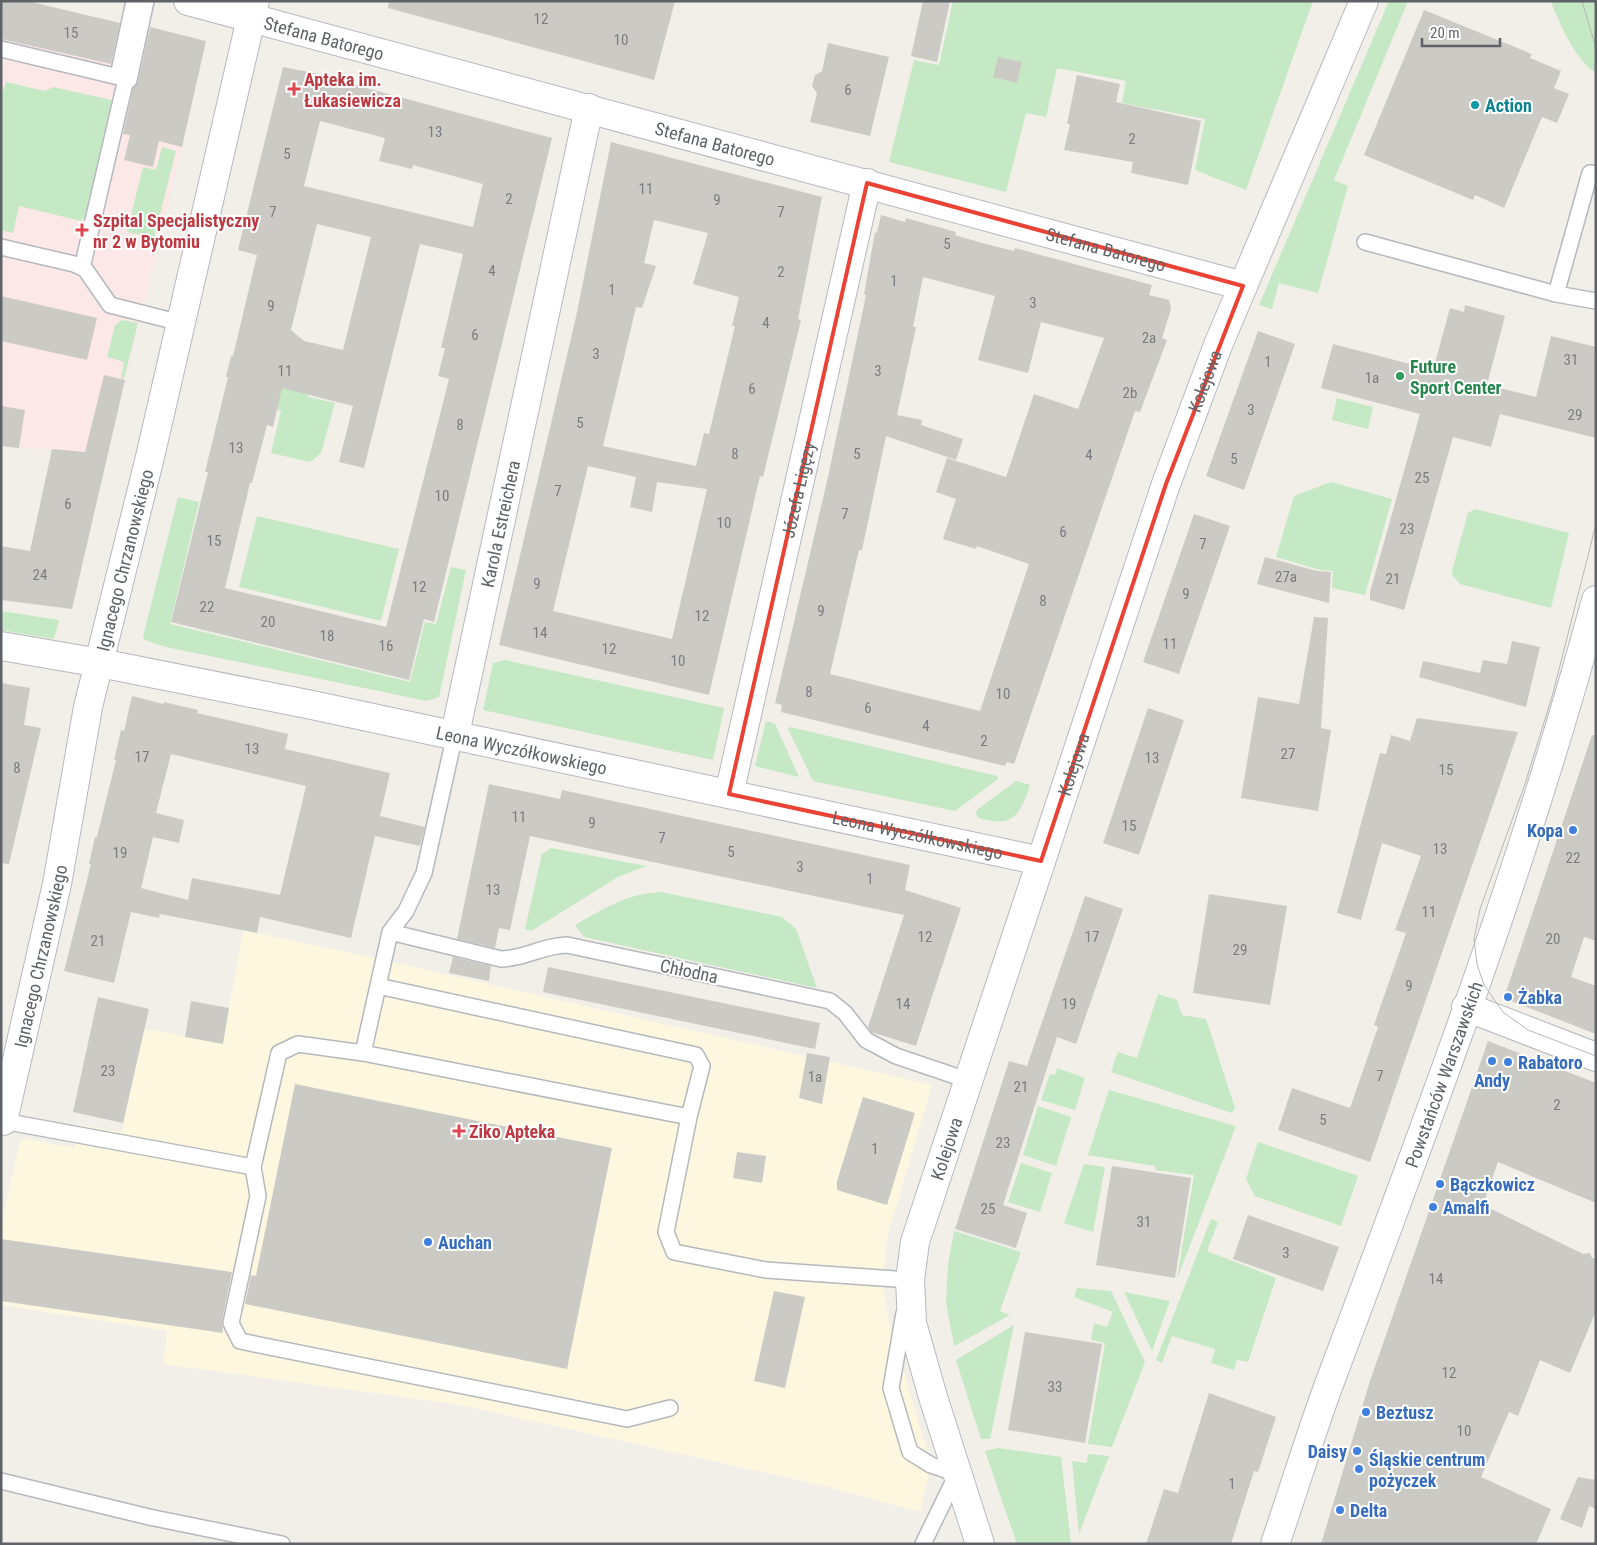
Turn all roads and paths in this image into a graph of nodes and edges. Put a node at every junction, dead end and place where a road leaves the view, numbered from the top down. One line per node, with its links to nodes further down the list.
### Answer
1 (134, 1): 7 (lane)
2 (146, 1): 7 (lane)
3 (188, 1): 5 (street, Stefana Batorego)
4 (1364, 1): 14 (street, Kolejowa)
5 (254, 9): 8 (street, Stefana Batorego); 17 (street, Ignacego Chrzanowskiego)
6 (1, 49): 7 (lane)
7 (121, 80): 13 (lane)
8 (589, 108): 10 (street, Stefana Batorego); 21 (street, Karola Estreichera)
9 (1596, 174): 15 (lane)
10 (867, 183): 14 (street, Stefana Batorego); 22 (street, Józefa Ligęzy)
11 (1365, 242): 15 (lane)
12 (1, 247): 13 (lane)
13 (82, 268): 17 (lane)
14 (1243, 286): 23 (street, Kolejowa)
15 (1556, 294): 16 (lane)
16 (1596, 301)
17 (182, 323): 20 (street, Ignacego Chrzanowskiego)
18 (1596, 600): 26 (street, Powstańców Warszawskich)
19 (1, 646): 20 (street, Leona Wyczółkowskiego)
20 (100, 663): 21 (street, Leona Wyczółkowskiego); 30 (street, Ignacego Chrzanowskiego)
21 (454, 734): 22 (street, Leona Wyczółkowskiego); 24 (lane, Karola Estreichera)
22 (728, 794): 23 (street, Leona Wyczółkowskiego)
23 (1041, 861): 29 (street, Kolejowa)
24 (390, 932): 25 (lane); 29 (lane, Chłodna)
25 (378, 986): 27 (lane); 31 (lane)
26 (1466, 1007): 28 (street); 41 (street, Powstańców Warszawskich)
27 (363, 1053): 31 (lane); 33 (lane)
28 (1596, 1057)
29 (967, 1080): 34 (street, Kolejowa)
30 (5, 1089): 32 (street, Ignacego Chrzanowskiego)
31 (689, 1118): 34 (lane)
32 (2, 1121): 33 (lane)
33 (253, 1167): 35 (lane)
34 (910, 1280): 36 (street, Kolejowa); 36 (lane)
35 (670, 1408)
36 (957, 1474): 39 (lane); 40 (street, Kolejowa)
37 (1, 1481): 38 (lane)
38 (282, 1544)
39 (923, 1544)
40 (980, 1544)
41 (1275, 1544)

